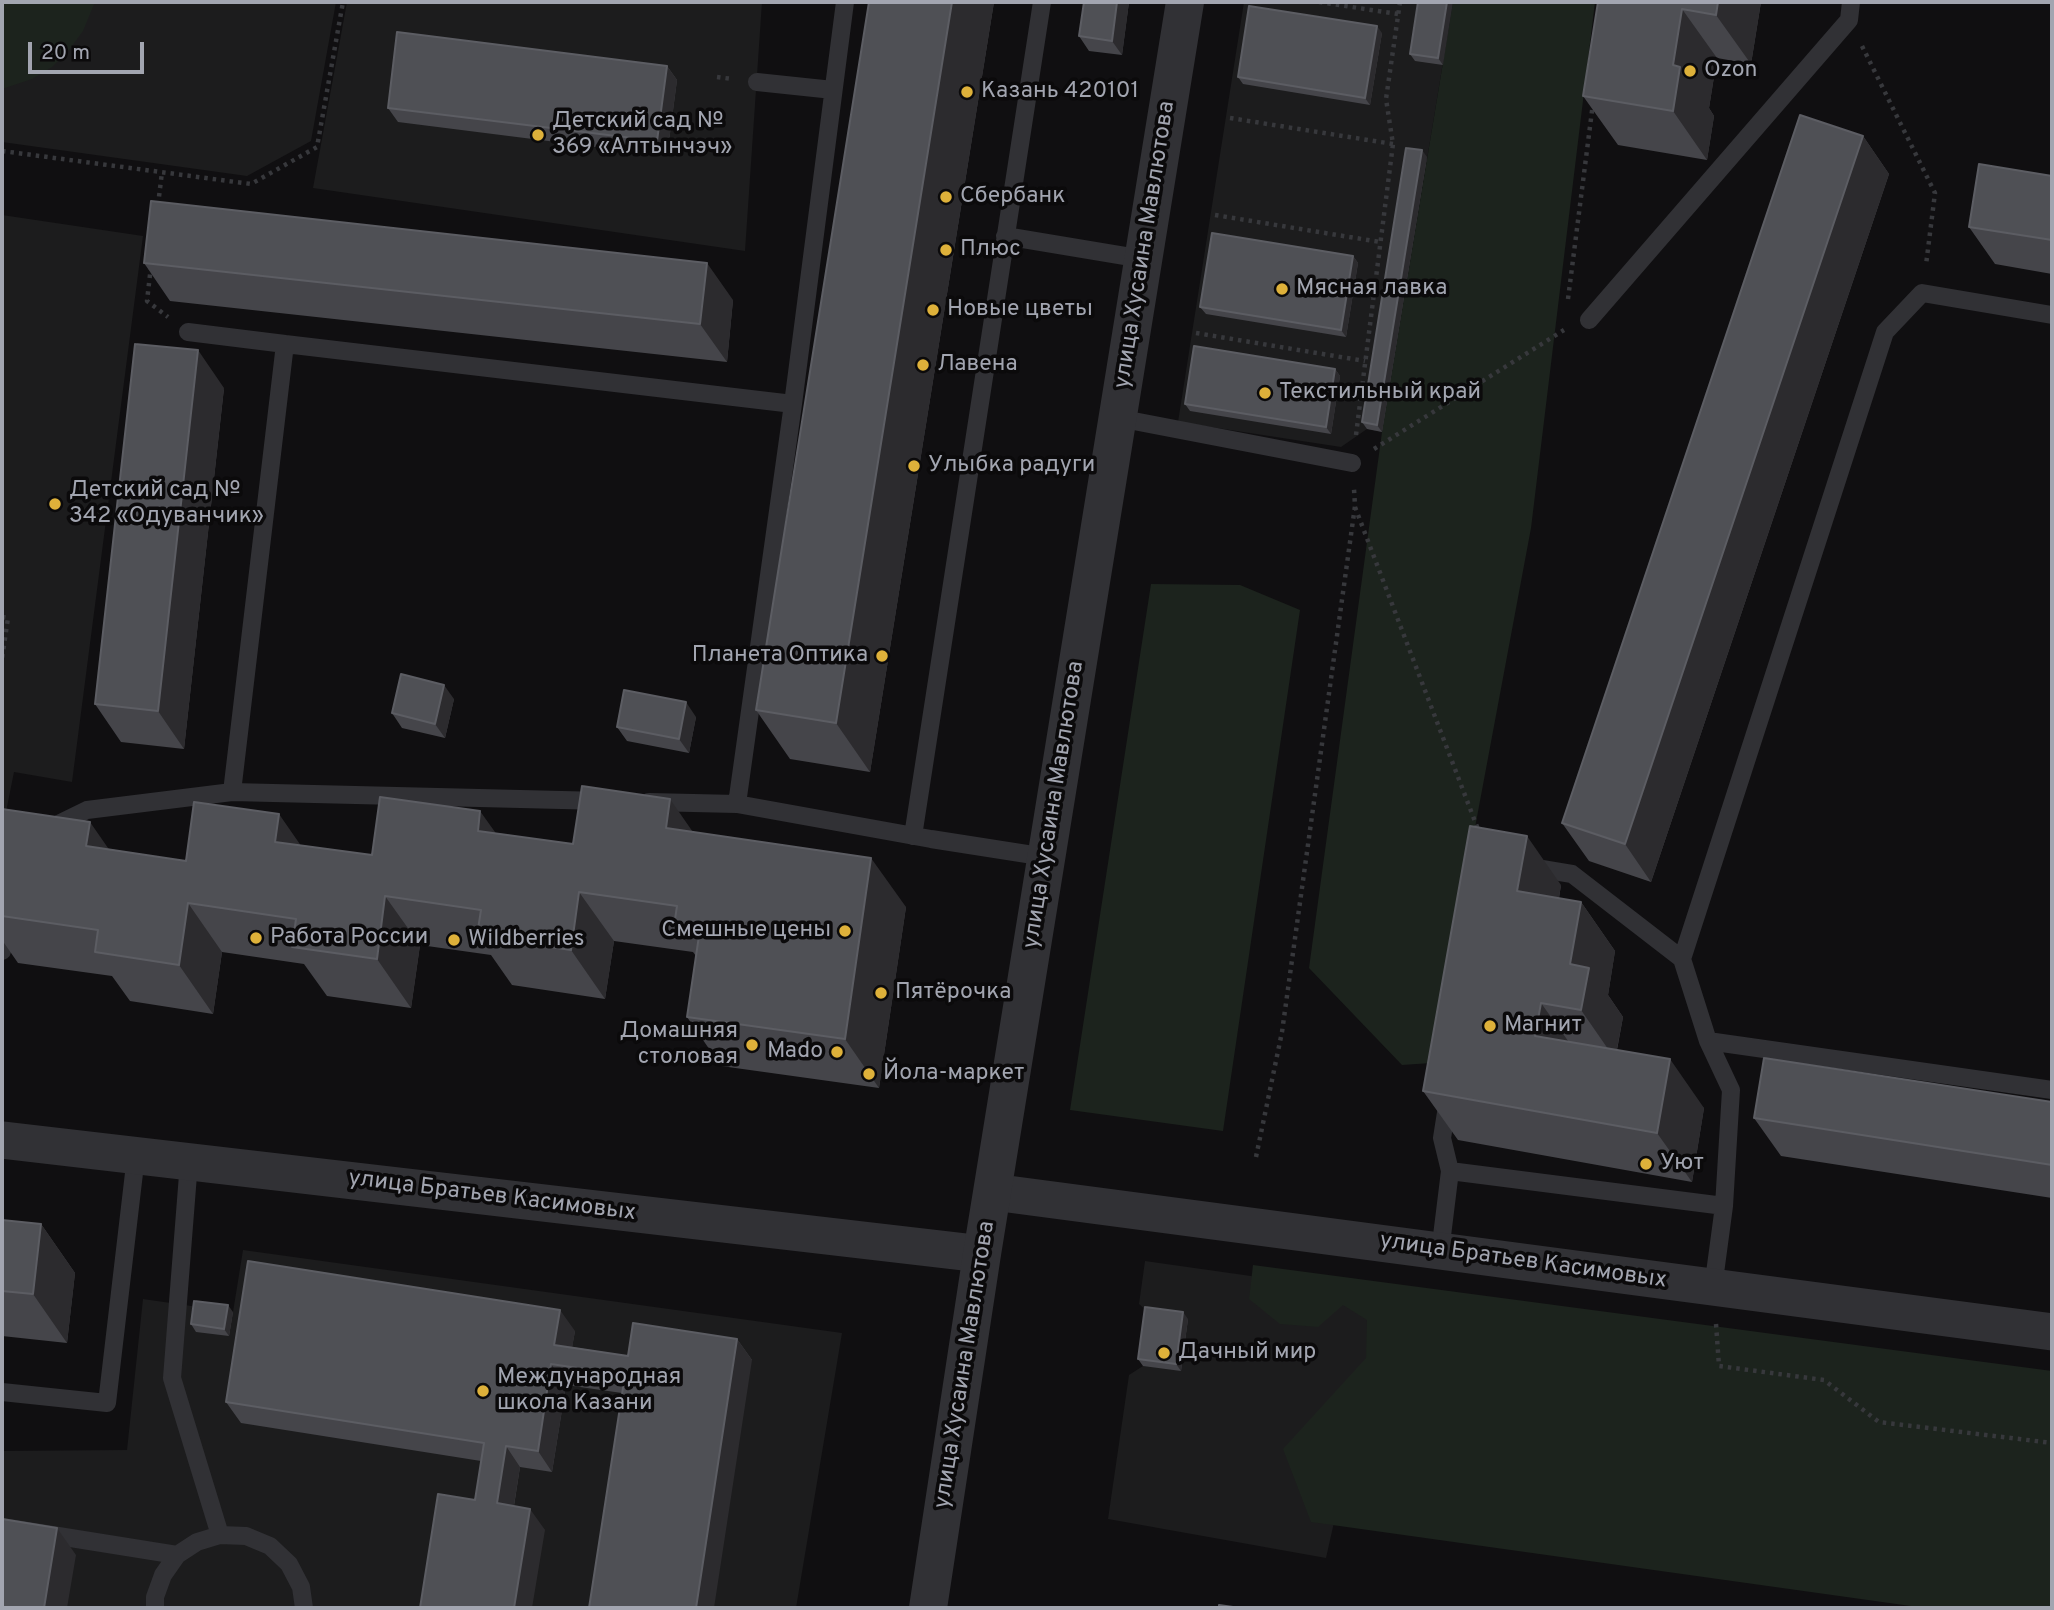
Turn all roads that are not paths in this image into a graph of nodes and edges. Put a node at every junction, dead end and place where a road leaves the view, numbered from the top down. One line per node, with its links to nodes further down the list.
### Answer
1 (845, 2): 6 (lane)
2 (1042, 2): 7 (lane)
3 (1185, 2): 8 (street, улица Хусаина Мавлютова)
4 (1851, 2): 10 (lane)
5 (757, 82): 6 (lane)
6 (833, 90): 13 (lane)
7 (1005, 236): 8 (lane); 18 (lane)
8 (1143, 258): 14 (street, улица Хусаина Мавлютова)
9 (2052, 315): 24 (lane)
10 (1589, 320)
11 (188, 332): 12 (lane)
12 (285, 344): 13 (lane); 16 (lane)
13 (793, 404): 17 (lane)
14 (1118, 418): 15 (lane); 20 (street, улица Хусаина Мавлютова)
15 (1352, 463)
16 (232, 792): 17 (lane); 19 (lane)
17 (737, 804): 18 (lane)
18 (913, 836): 20 (lane)
19 (32, 837)
20 (1046, 857): 32 (street, улица Хусаина Мавлютова)
21 (1490, 861): 24 (lane)
22 (12, 896): 23 (lane)
23 (2, 951)
24 (1682, 959): 25 (lane)
25 (1708, 1041): 27 (lane); 33 (lane)
26 (1451, 1085): 31 (lane)
27 (2052, 1090)
28 (2, 1140): 29 (street, улица Братьев Касимовых)
29 (136, 1156): 30 (street, улица Братьев Касимовых); 38 (lane)
30 (189, 1162): 35 (street, улица Братьев Касимовых); 40 (lane)
31 (1450, 1171): 33 (lane); 34 (lane)
32 (993, 1192): 34 (street, улица Братьев Касимовых); 35 (street, улица Хусаина Мавлютова)
33 (1724, 1206): 36 (lane)
34 (1440, 1252): 36 (street, улица Братьев Касимовых)
35 (982, 1254): 44 (street, улица Хусаина Мавлютова)
36 (1713, 1288): 37 (street, улица Братьев Касимовых)
37 (2052, 1332)
38 (2, 1392)
39 (2, 1527): 41 (lane)
40 (220, 1535): 41 (lane); 43 (lane)
41 (177, 1555): 42 (lane)
42 (155, 1608)
43 (304, 1608)
44 (928, 1608)

